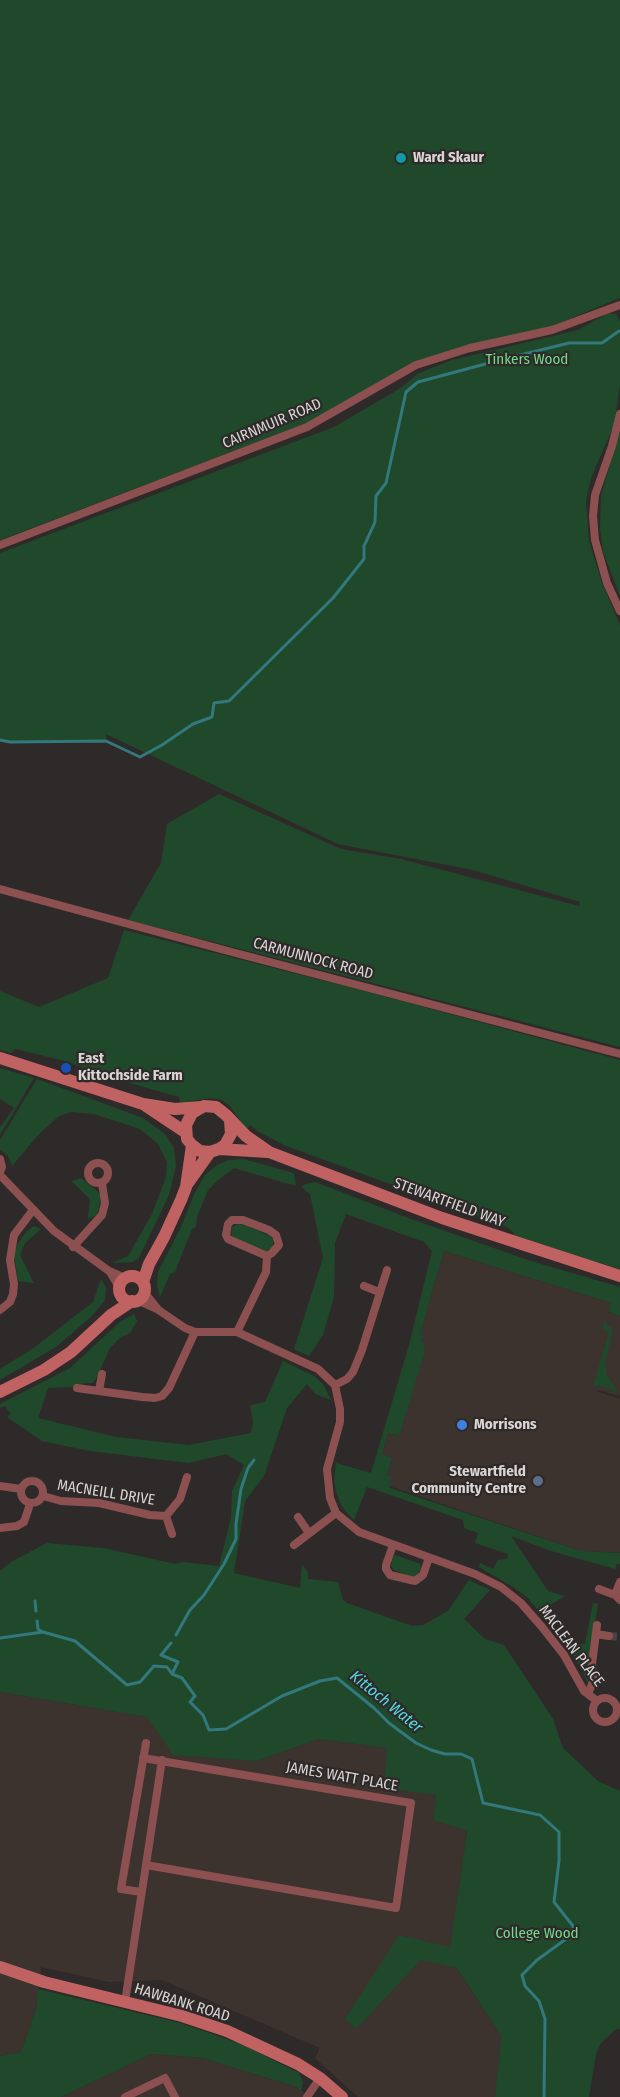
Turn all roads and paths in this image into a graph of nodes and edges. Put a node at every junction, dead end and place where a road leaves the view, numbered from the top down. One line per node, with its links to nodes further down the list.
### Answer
1 (619, 309): 3 (street, CAIRNMUIR ROAD)
2 (620, 414): 4 (street)
3 (0, 545)
4 (620, 611)
5 (0, 889): 6 (street, CARMUNNOCK ROAD)
6 (620, 1054)
7 (0, 1058): 8 (street)
8 (143, 1104): 9 (street); 11 (street)
9 (204, 1107): 10 (street); 11 (street)
10 (230, 1120): 13 (street); 14 (street, STEWARTFIELD WAY)
11 (185, 1132): 12 (street)
12 (192, 1145): 13 (street); 18 (street)
13 (215, 1151): 14 (street, STEWARTFIELD WAY); 18 (street)
14 (269, 1152): 23 (street, STEWARTFIELD WAY)
15 (0, 1159): 16 (street)
16 (0, 1174): 19 (street)
17 (102, 1183): 20 (street)
18 (186, 1187): 25 (street)
19 (33, 1210): 20 (street); 27 (street)
20 (73, 1247): 25 (street)
21 (267, 1256): 21 (street); 29 (street)
22 (387, 1270): 26 (street)
23 (620, 1276)
24 (364, 1286): 26 (street)
25 (132, 1289): 28 (street); 34 (street)
26 (379, 1292): 31 (street)
27 (0, 1310)
28 (195, 1332): 29 (street); 33 (street)
29 (237, 1332): 31 (street)
30 (102, 1374): 33 (street)
31 (334, 1385): 40 (street)
32 (77, 1388): 33 (street)
33 (99, 1391)
34 (0, 1392)
35 (187, 1477): 41 (street, MACNEILL DRIVE)
36 (0, 1486): 37 (street)
37 (21, 1490): 38 (street); 39 (street)
38 (43, 1496): 39 (street); 41 (street, MACNEILL DRIVE)
39 (30, 1503): 43 (street)
40 (336, 1513): 44 (street); 47 (street, MACLEAN PLACE)
41 (166, 1516): 45 (street, MACNEILL DRIVE)
42 (297, 1517): 44 (street)
43 (0, 1528)
44 (309, 1533): 46 (street)
45 (172, 1534)
46 (294, 1545)
47 (393, 1545): 48 (street, MACLEAN PLACE); 48 (street)
48 (429, 1558): 53 (street, MACLEAN PLACE)
49 (620, 1582): 51 (street)
50 (599, 1588): 51 (street)
51 (617, 1598)
52 (609, 1636): 53 (street)
53 (588, 1695): 54 (street, MACLEAN PLACE)
54 (597, 1701)
55 (146, 1743): 56 (street)
56 (142, 1758): 57 (street, JAMES WATT PLACE); 59 (street)
57 (162, 1760): 58 (street); 58 (street, JAMES WATT PLACE)
58 (146, 1865): 59 (street)
59 (141, 1892): 61 (street)
60 (0, 1967): 61 (street, HAWBANK ROAD)
61 (125, 2002): 62 (street, HAWBANK ROAD)
62 (320, 2078): 65 (street); 66 (street, HAWBANK ROAD)
63 (125, 2097): 64 (street)
64 (176, 2097)
65 (308, 2097)
66 (342, 2097)

